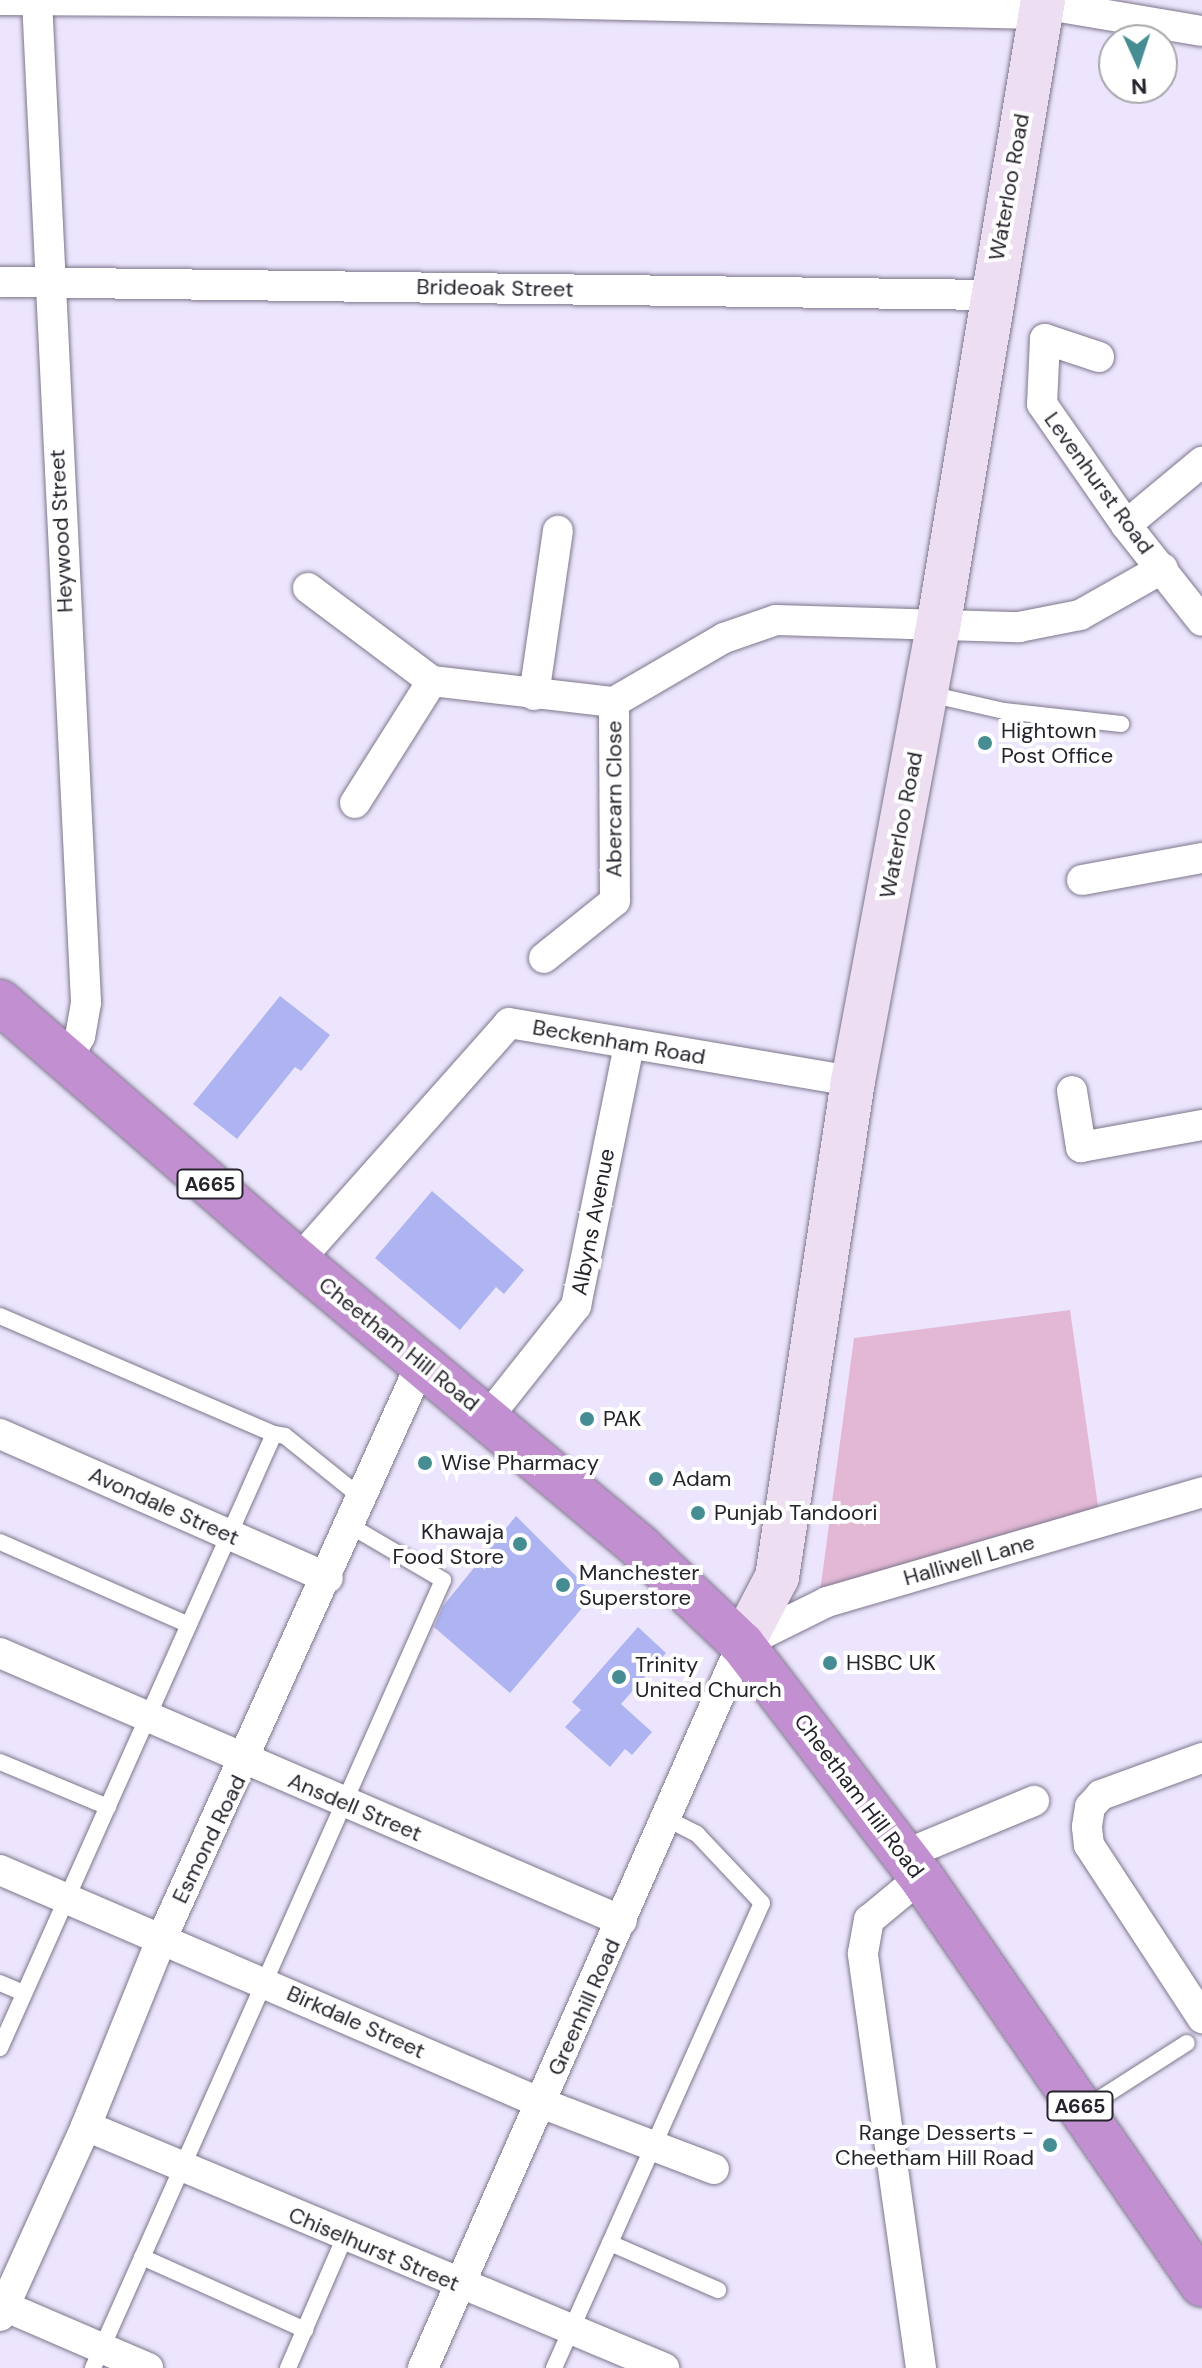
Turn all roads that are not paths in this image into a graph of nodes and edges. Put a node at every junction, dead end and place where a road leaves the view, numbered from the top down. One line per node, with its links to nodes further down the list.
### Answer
1 (0, 0): 2 (street)
2 (37, 1): 3 (street); 7 (street, Heywood Street)
3 (712, 3): 4 (street)
4 (1042, 6): 5 (street); 8 (main road, Waterloo Road)
5 (1202, 31)
6 (0, 282): 7 (street, Brideoak Street)
7 (48, 282): 8 (street, Brideoak Street); 28 (street, Heywood Street)
8 (990, 295): 16 (main road, Waterloo Road)
9 (1099, 357): 11 (street, Levenhurst Road)
10 (1202, 462): 11 (street)
11 (1126, 525): 13 (street, Levenhurst Road)
12 (558, 531): 19 (street)
13 (1163, 568): 15 (street, Levenhurst Road); 16 (street, Abercarn Close)
14 (308, 588): 17 (street, Abercarn Close)
15 (1202, 621)
16 (939, 622): 18 (main road, Waterloo Road); 20 (street, Abercarn Close)
17 (432, 681): 19 (street, Abercarn Close); 22 (street)
18 (926, 694): 21 (lane); 29 (main road, Waterloo Road)
19 (534, 695): 20 (street, Abercarn Close)
20 (614, 702): 25 (street, Abercarn Close)
21 (1121, 724)
22 (355, 803)
23 (1202, 858): 24 (street)
24 (1082, 880)
25 (544, 958)
26 (0, 1002): 28 (highway, Cheetham Hill Road / A665)
27 (629, 1046): 29 (street, Beckenham Road); 32 (street, Beckenham Road); 35 (street, Albyns Avenue)
28 (68, 1059): 32 (highway, Cheetham Hill Road / A665)
29 (853, 1081): 44 (main road, Waterloo Road)
30 (1072, 1091): 31 (street)
31 (1202, 1125)
32 (298, 1261): 34 (highway, Cheetham Hill Road / A665)
33 (0, 1316): 37 (lane)
34 (421, 1364): 35 (highway, Cheetham Hill Road / A665); 39 (street, Esmond Road)
35 (488, 1417): 44 (highway, Cheetham Hill Road / A665)
36 (0, 1434): 40 (street, Avondale Street)
37 (274, 1434): 39 (lane); 40 (lane)
38 (1202, 1492): 44 (street, Halliwell Lane)
39 (357, 1512): 42 (street, Esmond Road); 51 (lane)
40 (229, 1534): 42 (street, Avondale Street); 43 (lane)
41 (0, 1542): 43 (lane)
42 (328, 1578): 48 (street, Esmond Road)
43 (189, 1625): 46 (lane)
44 (742, 1644): 53 (street, Greenhill Road); 54 (highway, Cheetham Hill Road / A665)
45 (0, 1653): 46 (street, Ansdell Street)
46 (147, 1718): 48 (street, Ansdell Street); 52 (lane)
47 (1202, 1758): 62 (street)
48 (246, 1761): 51 (street, Ansdell Street); 58 (street, Esmond Road)
49 (0, 1762): 52 (lane)
50 (1034, 1801): 54 (street)
51 (344, 1803): 57 (street, Ansdell Street); 59 (lane)
52 (108, 1807): 56 (lane)
53 (666, 1818): 57 (street, Greenhill Road); 67 (lane)
54 (913, 1866): 65 (highway, Cheetham Hill Road / A665); 85 (street)
55 (0, 1870): 56 (street, Birkdale Street)
56 (67, 1898): 58 (street, Birkdale Street); 61 (lane)
57 (622, 1921): 64 (street, Greenhill Road)
58 (162, 1938): 59 (street, Birkdale Street); 66 (street, Esmond Road)
59 (264, 1982): 64 (street, Birkdale Street); 68 (lane)
60 (0, 1983): 61 (lane)
61 (24, 1993): 63 (lane)
62 (1194, 2030): 65 (lane)
63 (0, 2048)
64 (541, 2103): 67 (street, Birkdale Street); 74 (street, Greenhill Road)
65 (1082, 2110): 73 (highway, Cheetham Hill Road / A665)
66 (86, 2126): 68 (street, Chiselhurst Street); 76 (street, Esmond Road)
67 (653, 2145): 69 (street, Birkdale Street); 71 (lane)
68 (182, 2167): 70 (street, Chiselhurst Street); 72 (lane)
69 (714, 2169)
70 (345, 2236): 74 (street, Chiselhurst Street); 77 (lane)
71 (610, 2243): 75 (lane); 78 (lane)
72 (142, 2257): 77 (lane); 79 (lane)
73 (1202, 2285)
74 (461, 2286): 78 (street, Chiselhurst Street); 82 (street, Greenhill Road)
75 (718, 2290)
76 (1, 2309): 79 (street)
77 (305, 2330): 81 (lane)
78 (571, 2330): 83 (lane); 84 (street, Chiselhurst Street)
79 (98, 2358): 80 (street)
80 (148, 2368)
81 (288, 2368)
82 (423, 2368)
83 (554, 2368)
84 (664, 2368)
85 (921, 2368)

